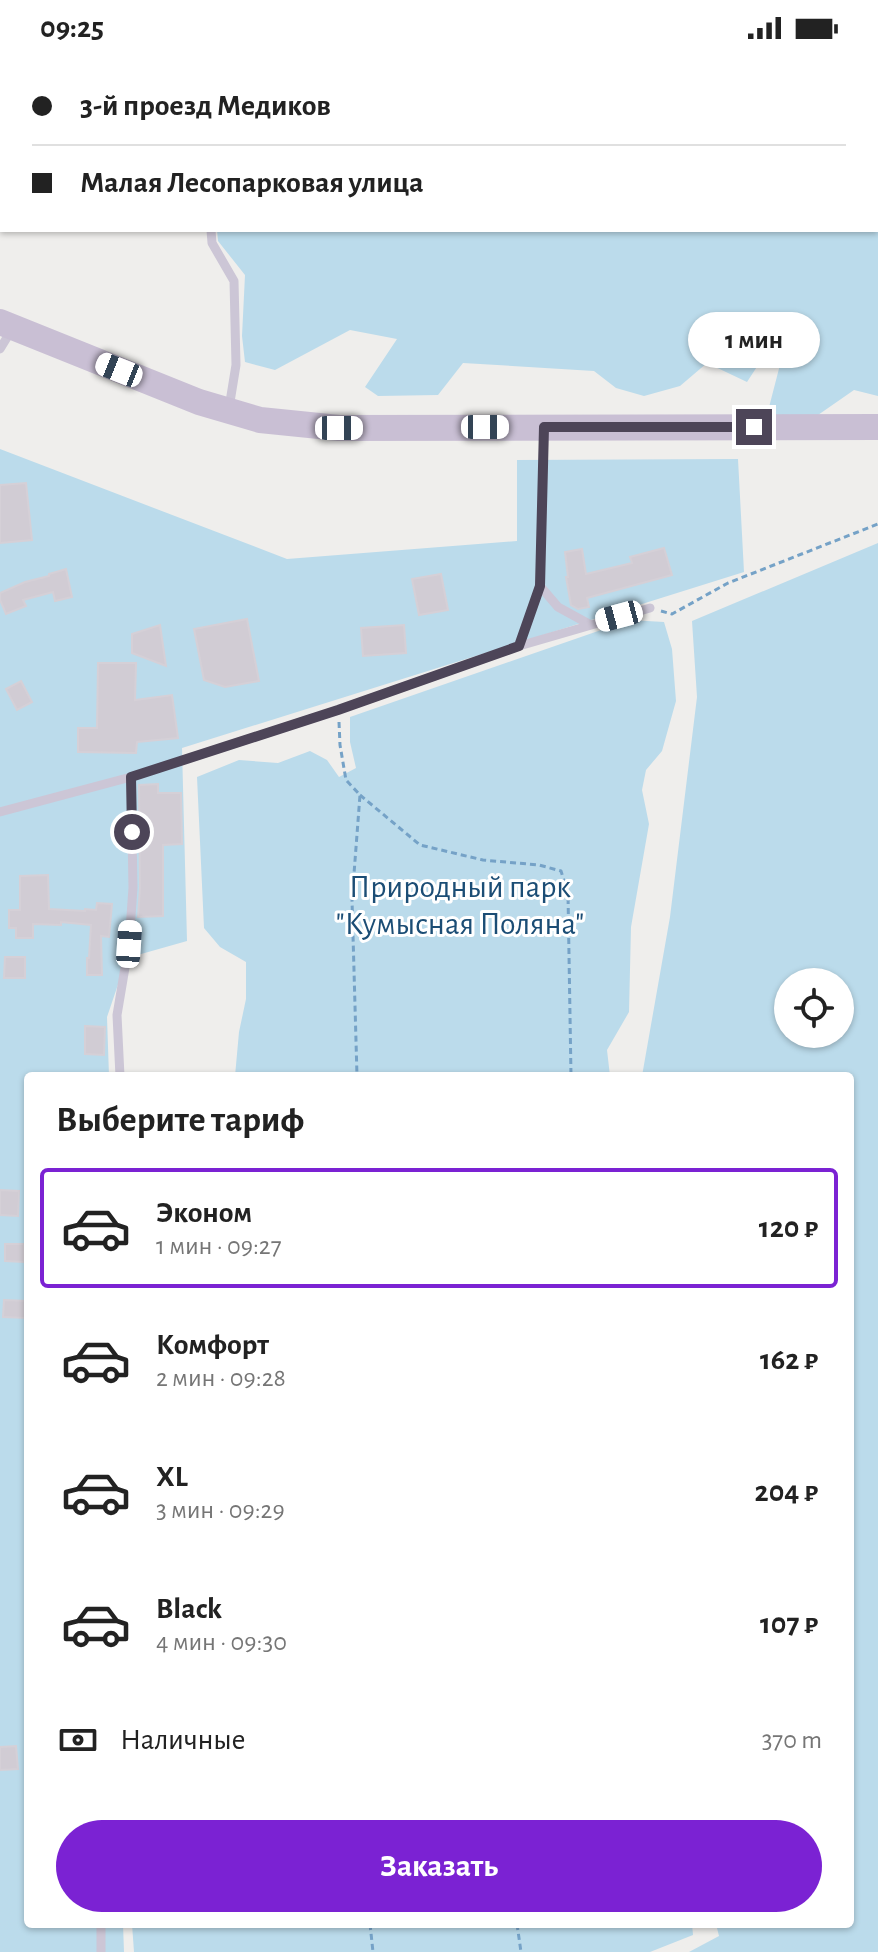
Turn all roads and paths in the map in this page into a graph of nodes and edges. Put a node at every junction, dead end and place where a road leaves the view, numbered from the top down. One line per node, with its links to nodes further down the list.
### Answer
1 (211, 232): 3 (lane)
2 (4, 333): 3 (street)
3 (229, 411): 4 (street)
4 (544, 427): 5 (street); 7 (lane)
5 (878, 427)
6 (878, 524): 8 (path)
7 (540, 586): 9 (lane); 10 (lane)
8 (650, 608): 9 (lane)
9 (589, 624): 10 (lane)
10 (519, 646): 11 (lane)
11 (338, 710): 12 (lane); 13 (path)
12 (131, 777): 14 (lane); 15 (lane)
13 (360, 795): 16 (path); 17 (path)
14 (0, 813)
15 (120, 1072)
16 (357, 1072)
17 (571, 1072)
18 (101, 1928): 21 (lane)
19 (370, 1928): 22 (path)
20 (518, 1928): 23 (path)
21 (101, 1952)
22 (373, 1952)
23 (521, 1952)

